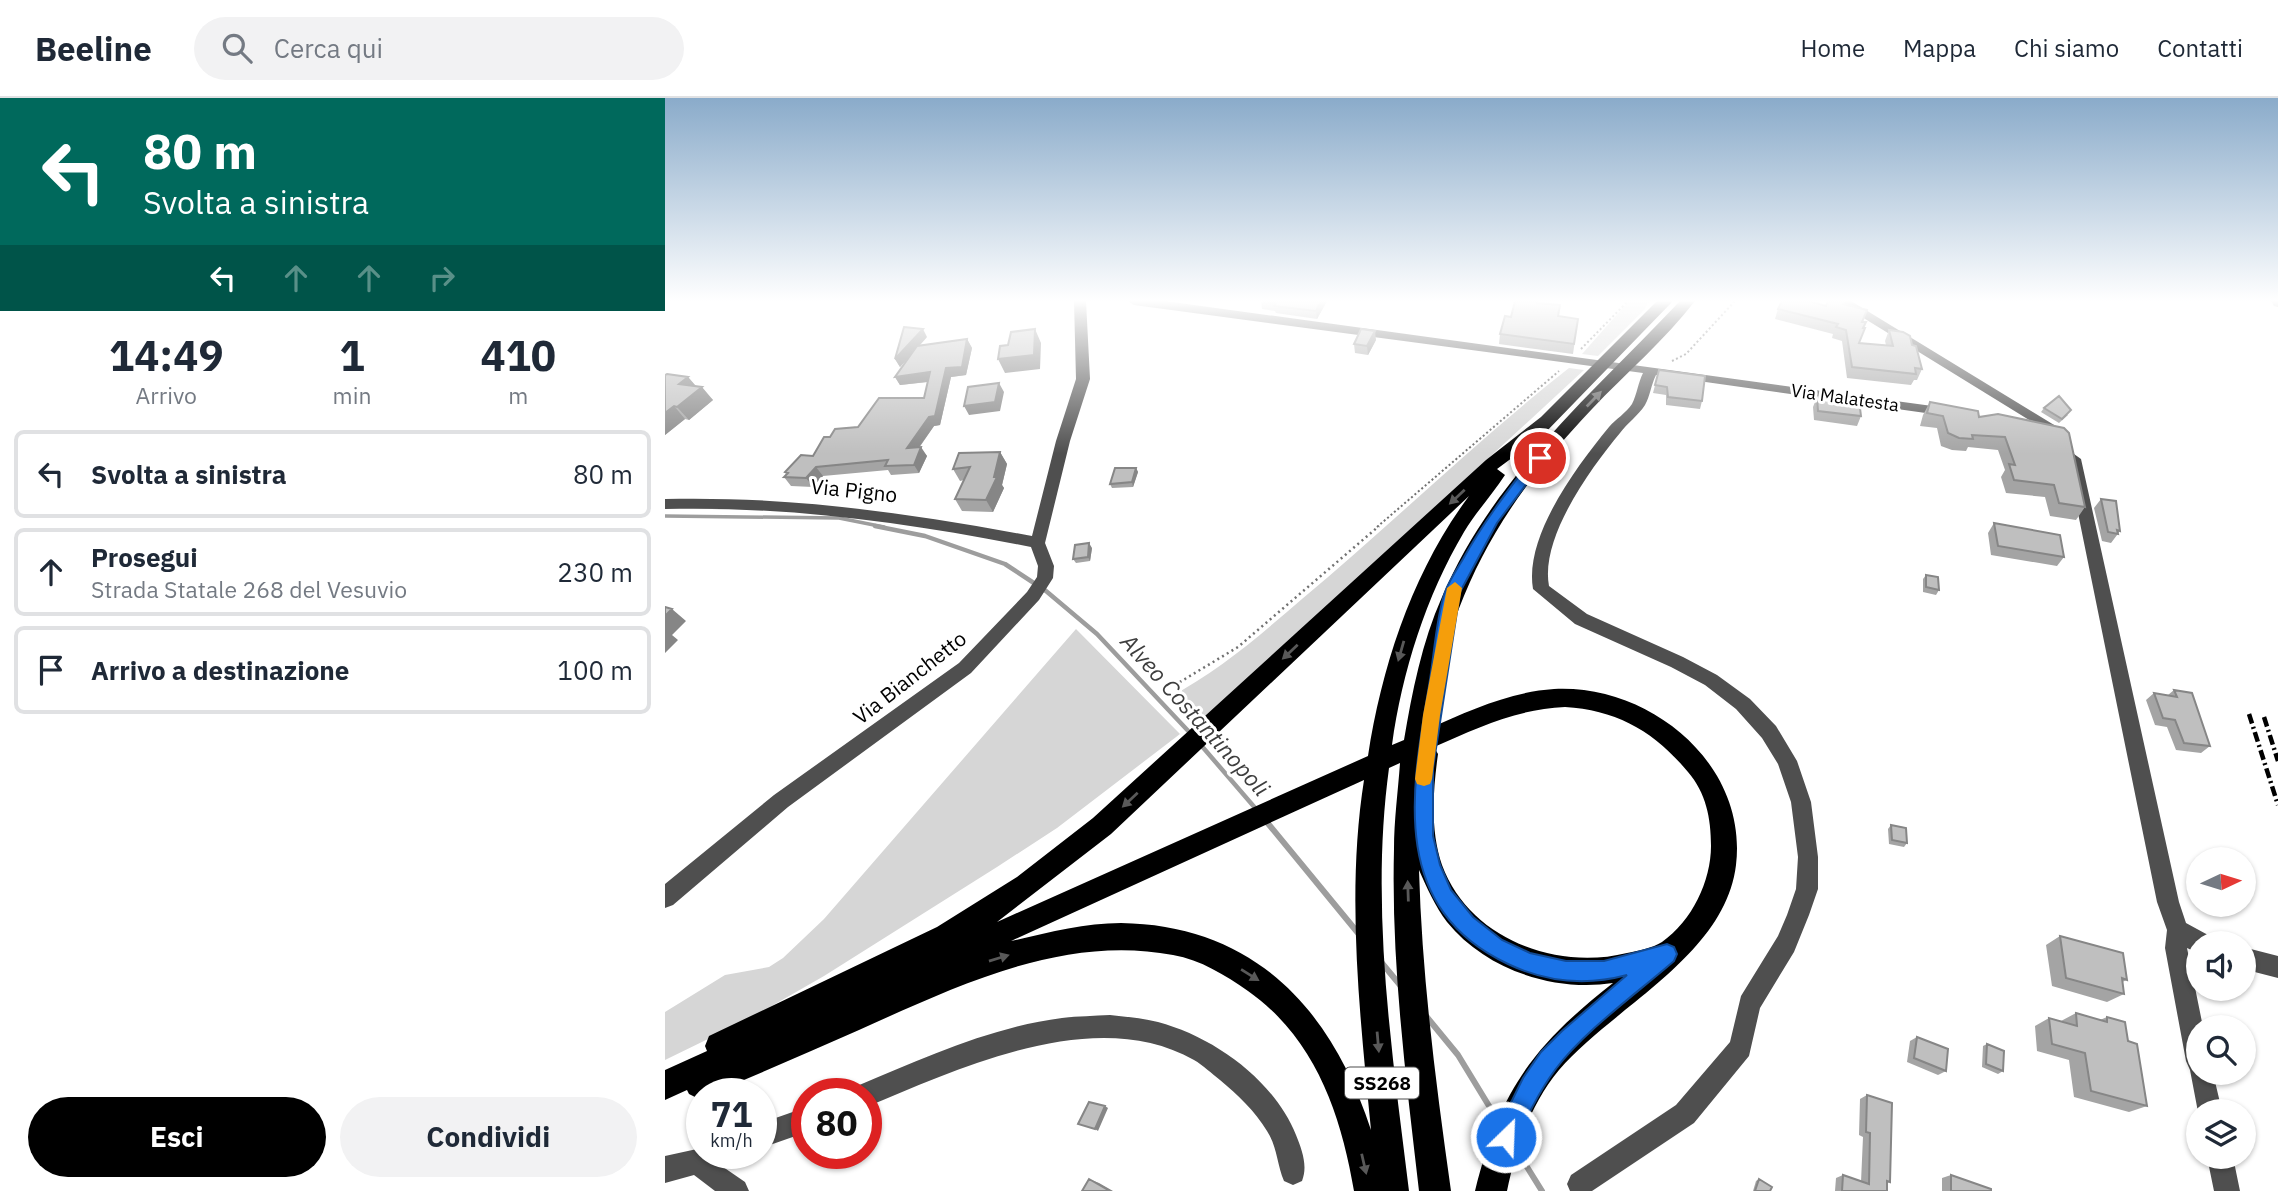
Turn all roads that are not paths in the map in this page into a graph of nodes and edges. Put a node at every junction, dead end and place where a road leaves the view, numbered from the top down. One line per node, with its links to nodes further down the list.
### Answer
1 (1082, 352): 12 (street)
2 (1518, 352): 6 (street, Via Malatesta)
3 (1616, 352): 8 (highway, SS268)
4 (1640, 352): 13 (highway, SS268, one-way to 4)
5 (1926, 352): 10 (street)
6 (1652, 370): 7 (street, Via Malatesta); 31 (street)
7 (1966, 415)
8 (1546, 421): 21 (highway, one-way to 21); 34 (highway, SS268, one-way to 34)
9 (2017, 425): 10 (street)
10 (2057, 431): 15 (street)
11 (665, 504): 12 (street, Via Pigno)
12 (1037, 543): 14 (street, Via Bianchetto)
13 (1453, 592): 17 (highway); 35 (highway, SS268, one-way to 13)
14 (665, 898)
15 (2178, 930): 16 (street); 20 (street)
16 (2186, 935)
17 (1667, 954): 22 (highway); 30 (highway)
18 (2256, 962): 19 (street)
19 (2278, 967)
20 (2189, 1015)
21 (665, 1074)
22 (665, 1085)
23 (882, 1089): 29 (street)
24 (665, 1098): 33 (highway, one-way to 33)
25 (686, 1162): 28 (street)
26 (717, 1169): 32 (street)
27 (2222, 1169): 36 (street)
28 (665, 1170)
29 (1293, 1172)
30 (1494, 1176)
31 (1580, 1184)
32 (736, 1191)
33 (1370, 1191)
34 (1393, 1191)
35 (1435, 1191)
36 (2227, 1191)

